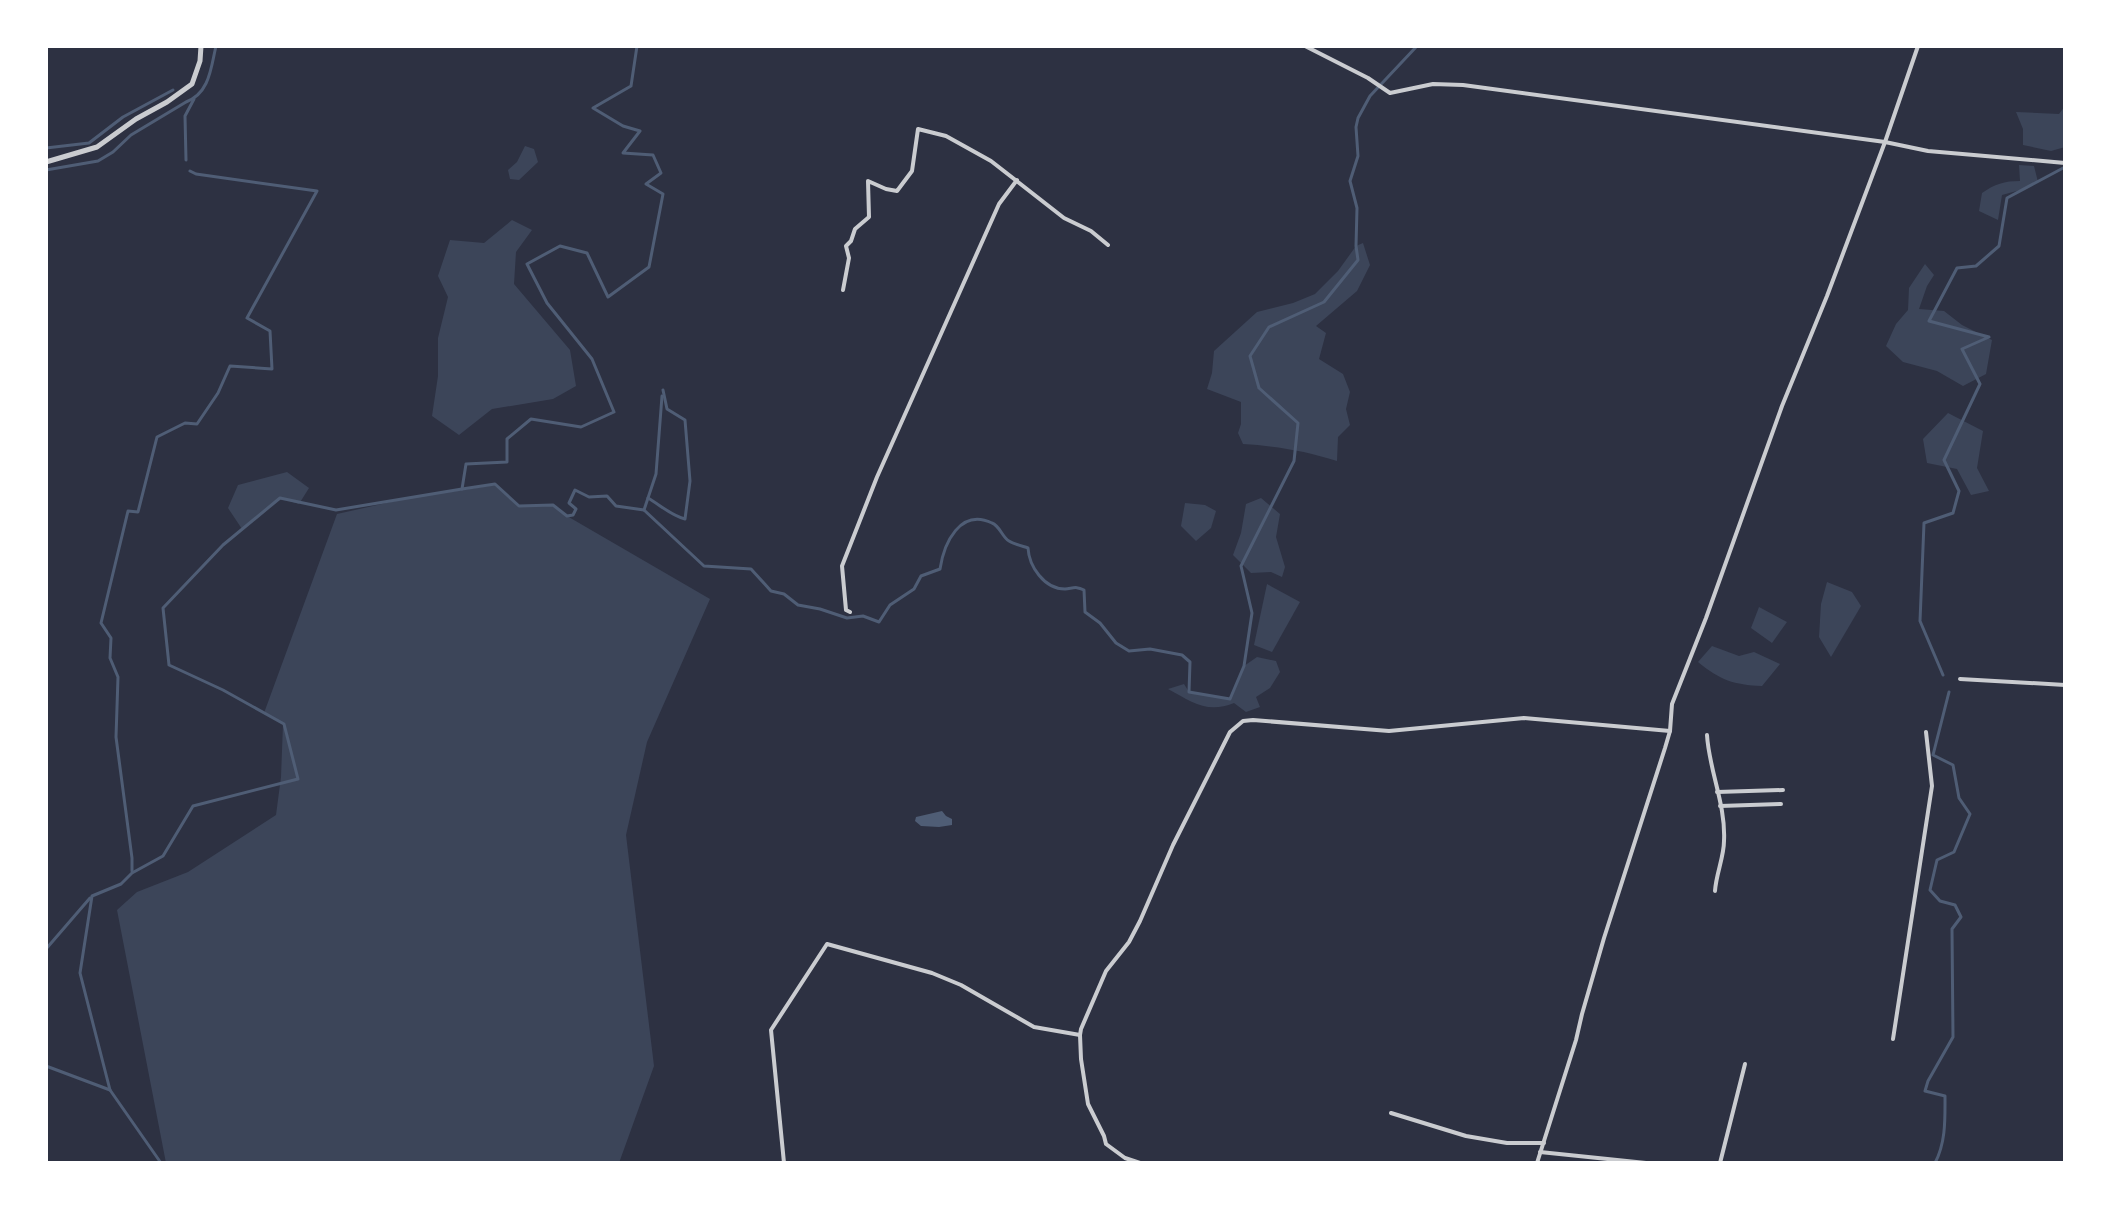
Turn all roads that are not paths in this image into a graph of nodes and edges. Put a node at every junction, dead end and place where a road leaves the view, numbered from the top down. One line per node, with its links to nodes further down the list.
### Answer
1 (201, 46): 5 (street)
2 (1305, 46): 4 (street)
3 (1918, 46): 4 (street)
4 (1885, 142): 6 (street); 13 (street)
5 (46, 162)
6 (2065, 163)
7 (1017, 180): 8 (street); 9 (street); 10 (street)
8 (1108, 245)
9 (843, 290)
10 (850, 612)
11 (1960, 679): 12 (street)
12 (2065, 685)
13 (1670, 731): 21 (street); 25 (street)
14 (1926, 732): 22 (street)
15 (1707, 735): 17 (street)
16 (1783, 790): 17 (street)
17 (1717, 792): 19 (street)
18 (1781, 804): 19 (street)
19 (1720, 806): 20 (street)
20 (1715, 891)
21 (1080, 1035): 27 (street); 28 (street)
22 (1893, 1039)
23 (1745, 1064): 31 (street)
24 (1391, 1113): 25 (street)
25 (1544, 1143): 26 (street)
26 (1540, 1152): 29 (street); 30 (street)
27 (784, 1163)
28 (1140, 1163)
29 (1537, 1163)
30 (1646, 1163)
31 (1720, 1163)

